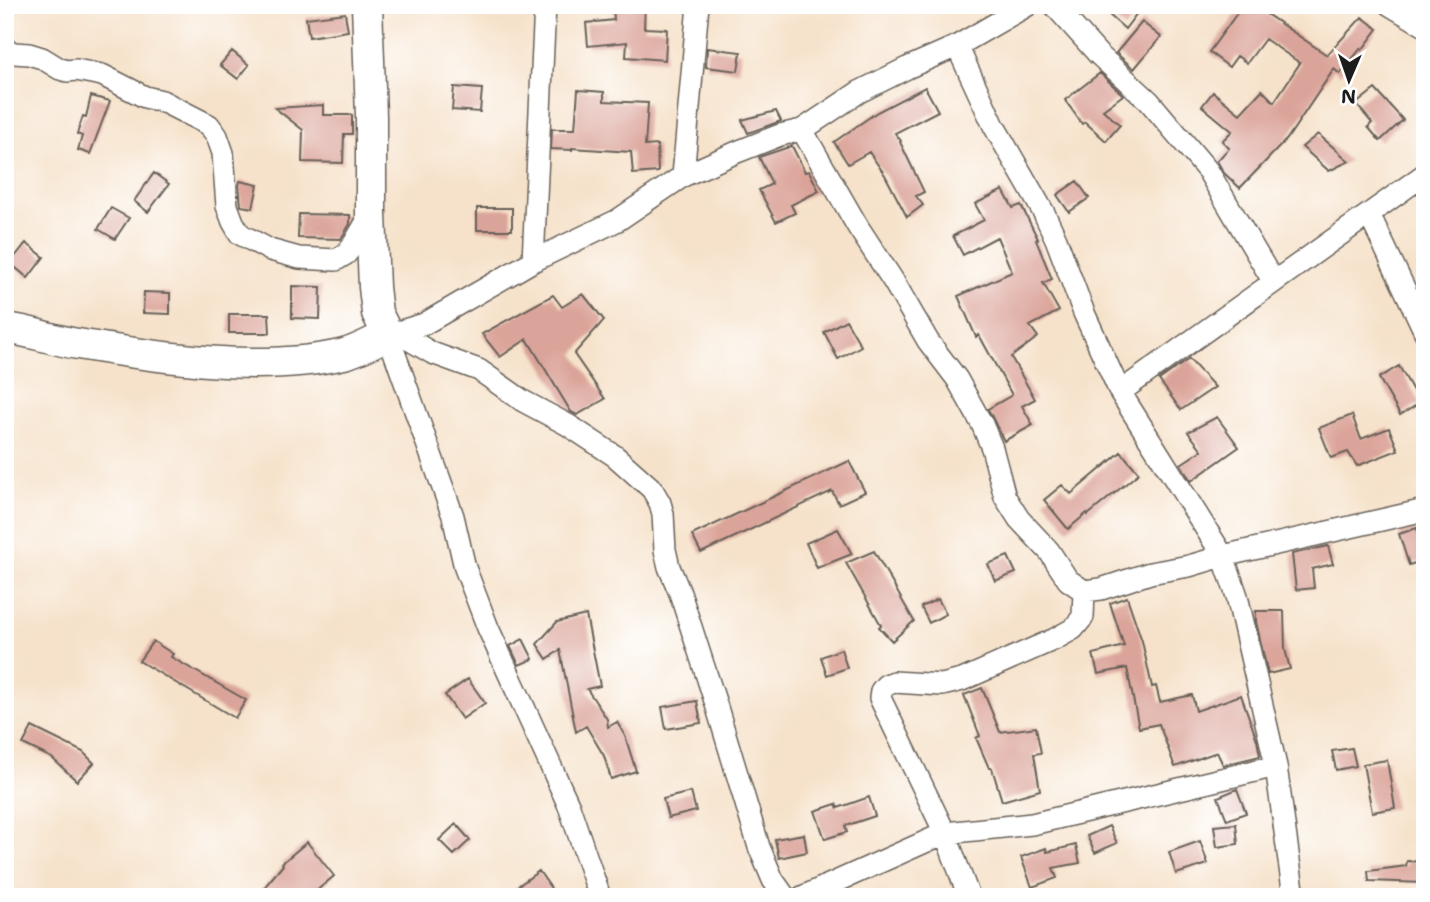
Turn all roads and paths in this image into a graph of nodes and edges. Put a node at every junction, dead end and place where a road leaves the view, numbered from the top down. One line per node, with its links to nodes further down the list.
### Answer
1 (367, 5): 13 (street)
2 (545, 5): 15 (street)
3 (698, 5): 12 (street)
4 (1028, 5): 8 (street)
5 (1054, 5): 16 (street)
6 (1390, 5): 7 (street)
7 (1425, 26)
8 (957, 46): 10 (street); 20 (street)
9 (5, 49): 13 (street)
10 (802, 130): 12 (street); 23 (street)
11 (1425, 174): 14 (street)
12 (683, 176): 15 (street)
13 (371, 214): 19 (street)
14 (1369, 214): 16 (street); 18 (street)
15 (533, 261): 19 (street)
16 (1273, 281): 20 (street)
17 (5, 328): 19 (street)
18 (1425, 332)
19 (392, 334): 26 (street); 27 (street)
20 (1120, 392): 22 (street)
21 (1425, 510): 22 (street)
22 (1223, 556): 23 (street); 24 (street)
23 (1084, 591): 25 (street)
24 (1276, 766): 25 (street); 30 (street)
25 (945, 833): 28 (street); 29 (street)
26 (600, 897)
27 (785, 897)
28 (802, 897)
29 (969, 897)
30 (1294, 897)

